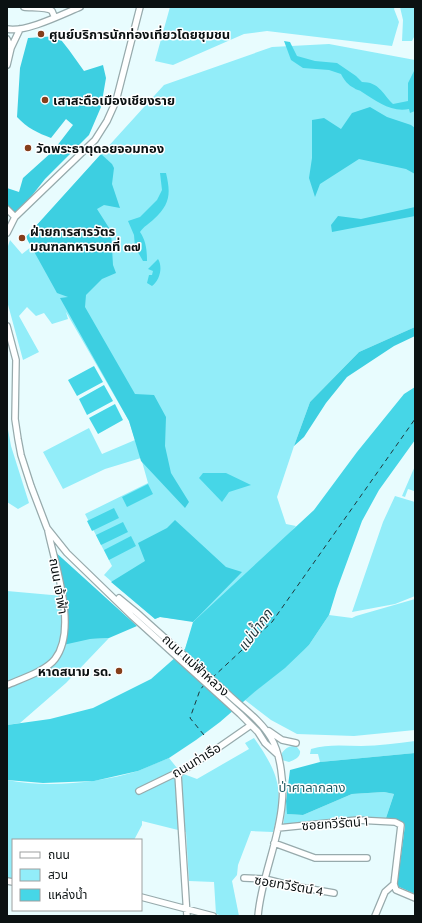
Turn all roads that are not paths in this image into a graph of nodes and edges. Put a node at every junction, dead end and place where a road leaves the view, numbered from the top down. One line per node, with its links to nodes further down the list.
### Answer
1 (24, 7): 4 (street)
2 (80, 7): 4 (street)
3 (140, 7): 11 (street)
4 (55, 17): 6 (street)
5 (7, 29): 6 (street)
6 (20, 29): 8 (street)
7 (7, 39): 8 (street)
8 (11, 48): 9 (street)
9 (7, 65)
10 (7, 209): 11 (street)
11 (15, 217): 12 (street)
12 (7, 233)
13 (7, 326): 14 (street, ถนน แม่ฟ้าหลวง)
14 (47, 528): 15 (street, ถนน แม่ฟ้าหลวง); 16 (street, ถนน เจ้าฟ้า)
15 (134, 614): 17 (street, ถนน แม่ฟ้าหลวง); 18 (street, ถนน แม่ฟ้าหลวง)
16 (7, 685)
17 (251, 725): 20 (street, ถนน แม่ฟ้าหลวง); 21 (street, ถนนท่าเรือ)
18 (264, 728): 19 (street); 20 (street, ถนน แม่ฟ้าหลวง)
19 (296, 743)
20 (277, 754): 23 (street, ถนน แม่ฟ้าหลวง)
21 (178, 774): 22 (street, ถนนท่าเรือ); 32 (street)
22 (139, 791)
23 (278, 828): 24 (street, ถนน แม่ฟ้าหลวง); 28 (street, ซอยทวีรัตน์ 1)
24 (274, 843): 25 (street); 27 (street, ถนน แม่ฟ้าหลวง)
25 (367, 858)
26 (244, 878): 27 (street, ซอยทวีรัตน์ 4)
27 (265, 879): 29 (street, ซอยทวีรัตน์ 4); 34 (street, ถนน แม่ฟ้าหลวง)
28 (394, 884): 31 (street); 35 (street)
29 (334, 893)
30 (142, 897): 32 (street)
31 (415, 898)
32 (188, 913): 33 (street)
33 (213, 916)
34 (258, 916)
35 (375, 916)

